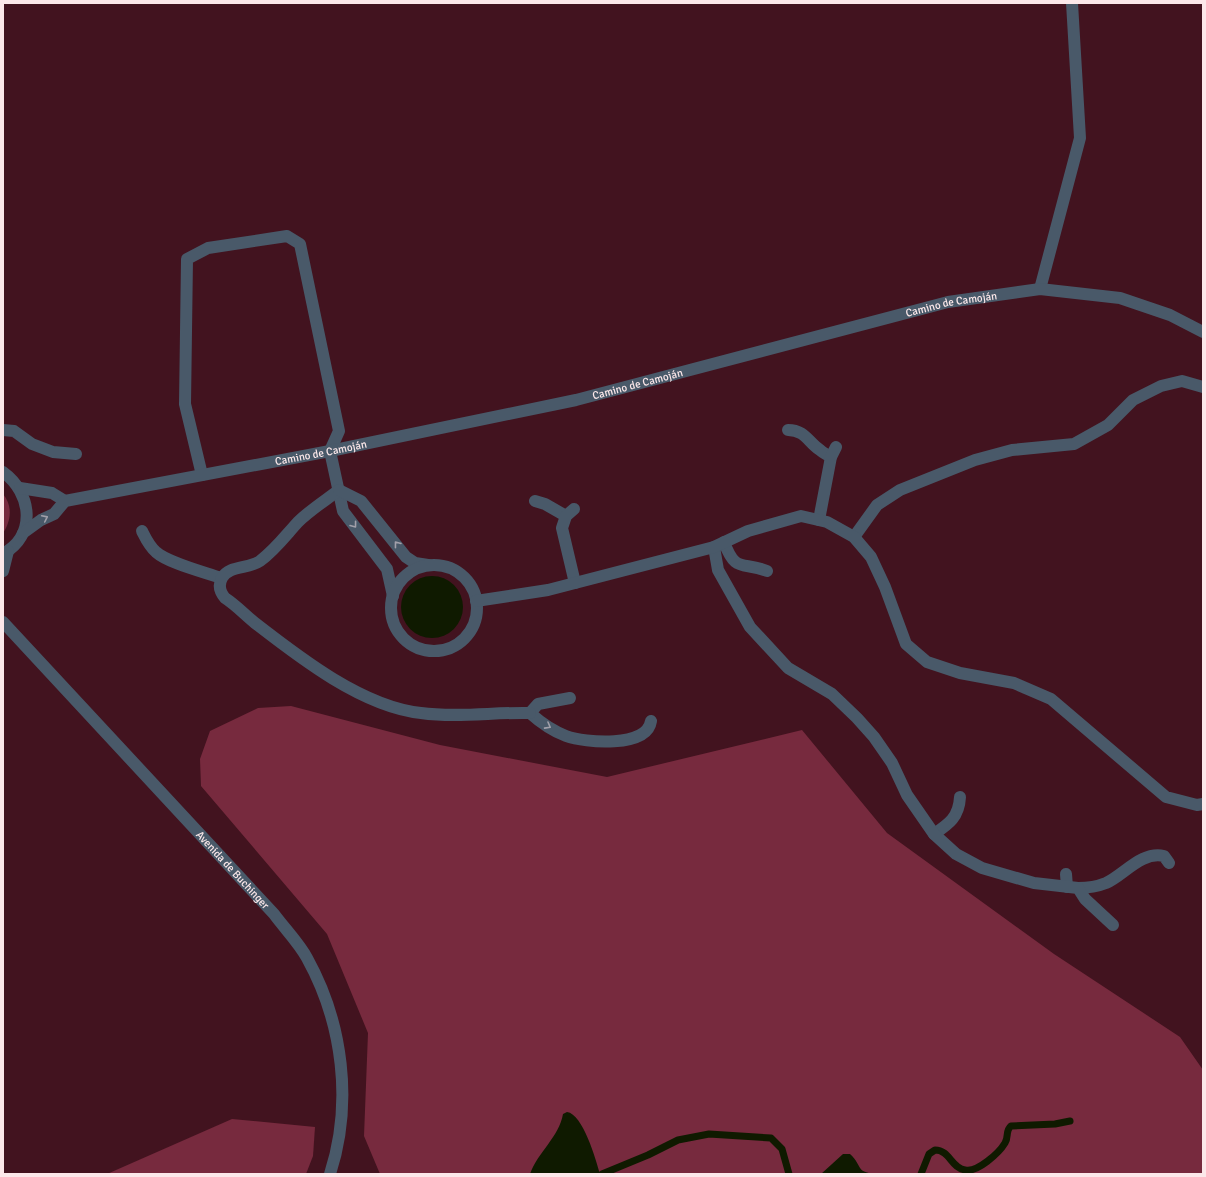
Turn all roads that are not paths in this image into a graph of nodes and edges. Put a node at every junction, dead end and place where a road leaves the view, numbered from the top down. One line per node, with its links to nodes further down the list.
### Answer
1 (1072, 3): 2 (street)
2 (1040, 288): 3 (street, Camino de Camoján); 7 (street, Camino de Camoján)
3 (1203, 332)
4 (1203, 387): 18 (street)
5 (3, 430): 8 (street)
6 (788, 430): 15 (street)
7 (330, 451): 10 (street, Camino de Camoján); 10 (street); 12 (street)
8 (76, 454)
9 (3, 472): 11 (street)
10 (202, 475): 13 (street, Camino de Camoján)
11 (20, 488): 13 (street); 17 (street)
12 (339, 490): 21 (street, one-way to 12); 24 (street); 26 (street, one-way to 26)
13 (64, 501): 17 (street, one-way to 13)
14 (535, 501): 25 (street)
15 (819, 520): 18 (street); 19 (street)
16 (142, 531): 24 (street)
17 (23, 533): 20 (street)
18 (854, 537): 33 (street)
19 (719, 545): 23 (street); 25 (street); 34 (street)
20 (6, 552): 22 (street)
21 (428, 565): 26 (street); 27 (street)
22 (3, 571)
23 (768, 571)
24 (221, 578): 30 (street)
25 (575, 583): 27 (street)
26 (393, 596): 27 (street)
27 (476, 602)
28 (3, 622): 39 (street, Avenida de Buchinger)
29 (570, 698): 30 (street)
30 (530, 713): 31 (street, one-way to 31)
31 (651, 721)
32 (960, 797): 34 (street)
33 (1203, 804)
34 (934, 834): 37 (street)
35 (1169, 863): 37 (street)
36 (1066, 874): 37 (street)
37 (1072, 887): 38 (street)
38 (1113, 925)
39 (330, 1174)

